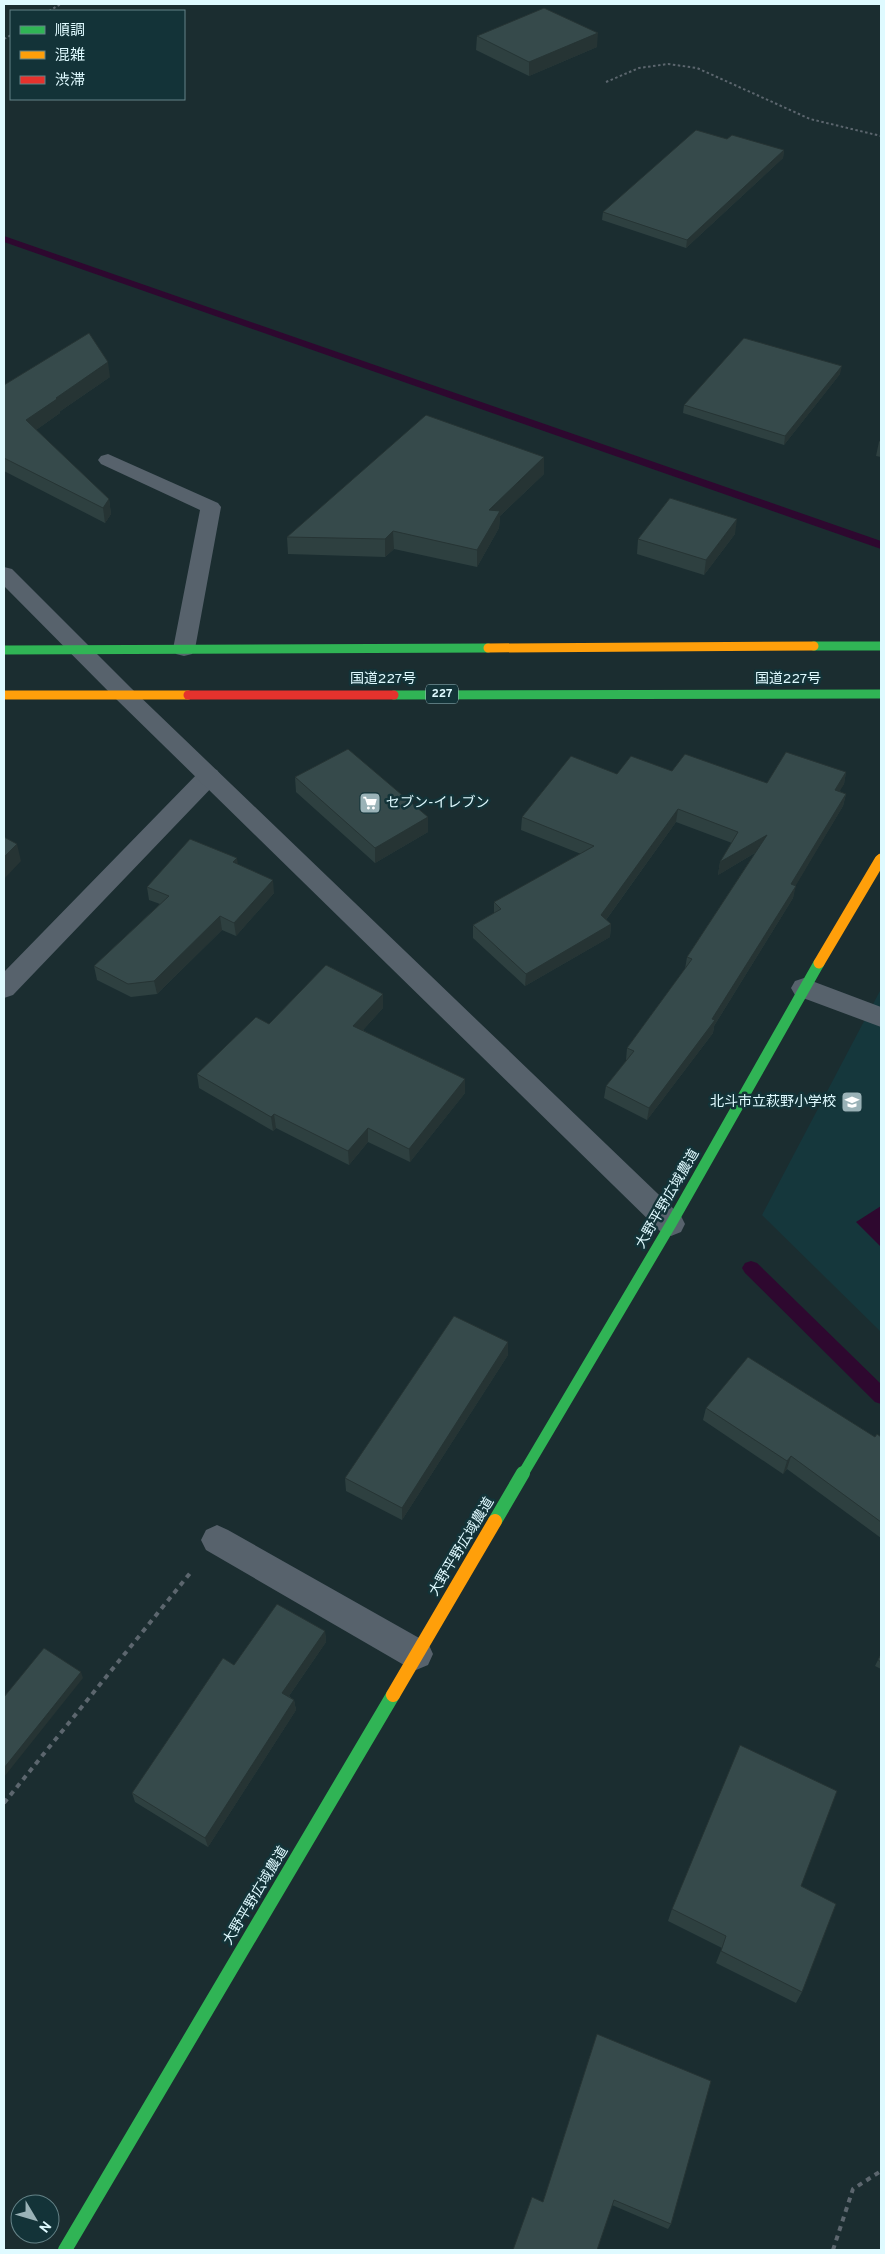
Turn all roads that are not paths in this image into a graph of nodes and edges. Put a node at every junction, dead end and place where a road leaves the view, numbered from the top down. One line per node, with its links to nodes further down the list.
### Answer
1 (108, 460): 5 (street)
2 (4, 574): 4 (street)
3 (881, 646): 5 (main road)
4 (79, 649): 5 (main road); 6 (main road); 7 (street)
5 (184, 649)
6 (4, 650)
7 (123, 693): 8 (main road, 国道227号 / 227); 9 (main road, 国道227号 / 227); 10 (street)
8 (881, 694)
9 (4, 695)
10 (209, 776): 12 (street); 15 (street)
11 (881, 858): 13 (main road, 大野平野広域農道)
12 (4, 988)
13 (804, 988): 14 (street); 15 (main road, 大野平野広域農道)
14 (881, 1017)
15 (671, 1224): 17 (main road, 大野平野広域農道)
16 (216, 1540): 17 (street)
17 (416, 1654): 18 (main road, 大野平野広域農道)
18 (65, 2250)

